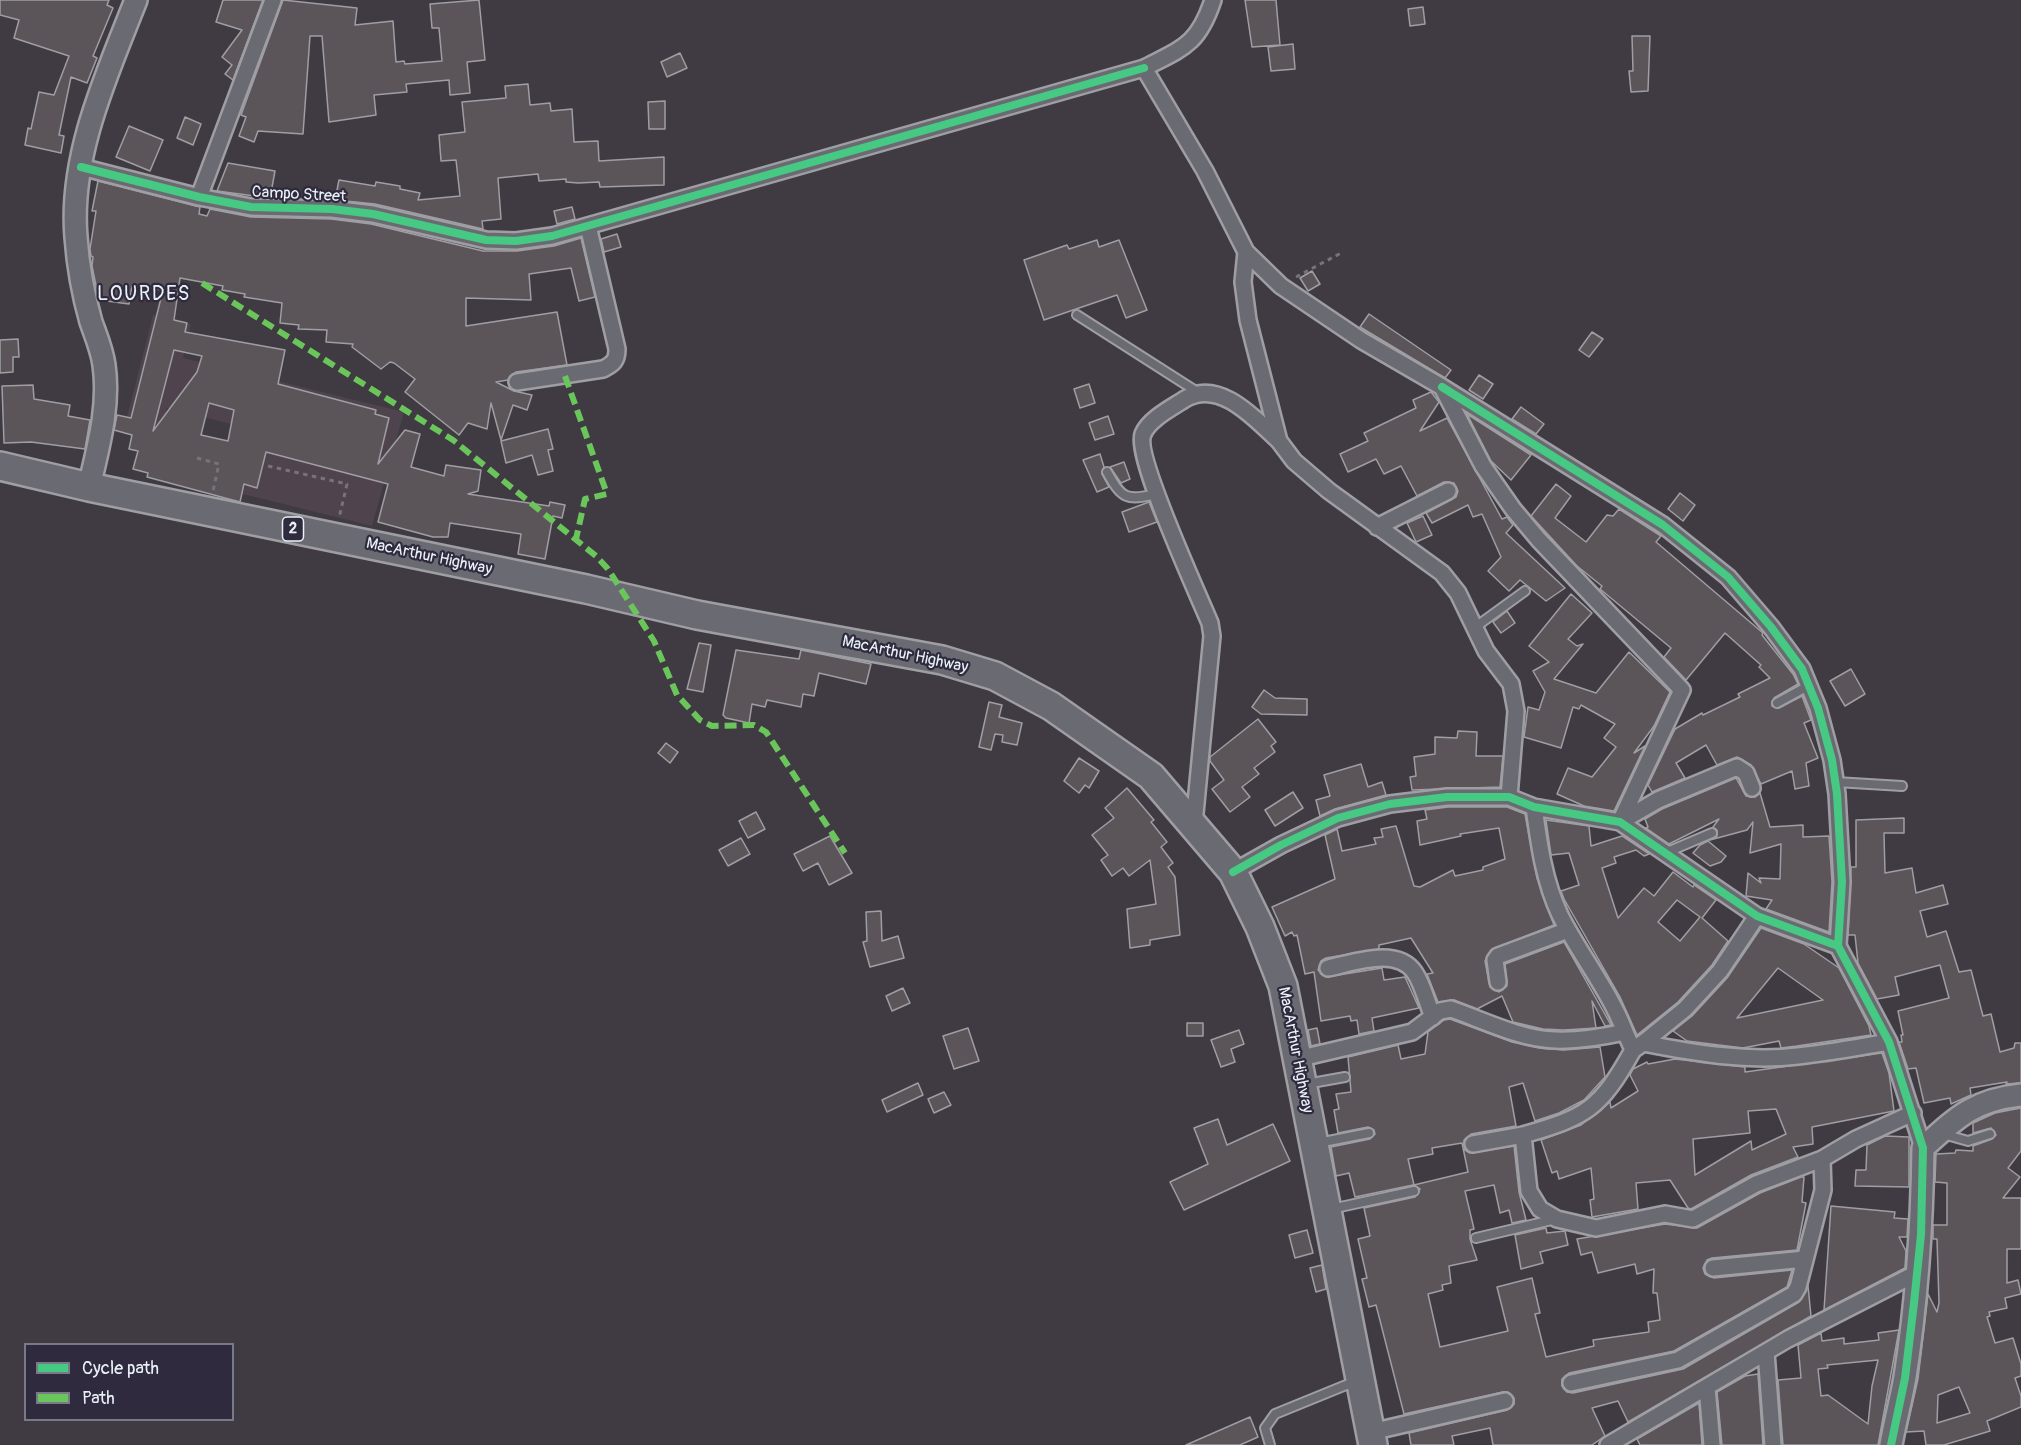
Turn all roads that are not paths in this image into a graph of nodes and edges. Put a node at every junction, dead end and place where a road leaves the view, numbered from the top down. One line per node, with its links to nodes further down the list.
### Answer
1 (136, 0): 5 (main road)
2 (273, 0): 6 (street)
3 (1213, 0): 4 (street, Campo Street)
4 (1144, 68): 7 (street, Campo Street); 8 (street)
5 (81, 167): 6 (street, Campo Street); 16 (main road)
6 (200, 197): 7 (street, Campo Street)
7 (588, 226): 10 (street)
8 (1245, 252): 11 (street); 13 (street)
9 (1077, 315): 12 (lane)
10 (517, 382)
11 (1442, 387): 22 (street); 29 (street)
12 (1199, 393): 13 (street); 18 (street)
13 (1279, 441): 19 (street)
14 (0, 466): 16 (highway, MacArthur Highway / 2)
15 (1107, 472): 18 (lane)
16 (88, 487): 30 (highway, MacArthur Highway / 2)
17 (1448, 491): 19 (street)
18 (1157, 494): 30 (street)
19 (1377, 526): 21 (street)
20 (1526, 591): 21 (lane)
21 (1473, 628): 27 (street)
22 (1808, 686): 23 (lane); 24 (street)
23 (1777, 703)
24 (1836, 782): 25 (lane); 36 (street)
25 (1902, 786)
26 (1752, 788): 29 (street)
27 (1509, 797): 28 (street); 33 (street)
28 (1534, 807): 29 (street); 35 (street)
29 (1620, 822): 32 (street)
30 (1194, 824): 33 (highway, MacArthur Highway / 2)
31 (1712, 832): 32 (lane)
32 (1665, 853): 34 (street)
33 (1233, 872): 43 (highway, MacArthur Highway / 2)
34 (1757, 916): 36 (street); 42 (street)
35 (1568, 930): 38 (street); 40 (street)
36 (1838, 946): 41 (street)
37 (1328, 968): 39 (street)
38 (1498, 982)
39 (1433, 1017): 40 (street); 43 (street)
40 (1625, 1032): 42 (street)
41 (1889, 1042): 42 (street); 47 (street)
42 (1638, 1047): 51 (street)
43 (1297, 1059): 45 (highway, MacArthur Highway / 2)
44 (1345, 1077): 45 (lane)
45 (1302, 1085): 52 (highway, MacArthur Highway / 2)
46 (2021, 1095): 49 (main road)
47 (1913, 1113): 54 (street); 55 (street)
48 (1369, 1133): 52 (lane)
49 (1939, 1133): 50 (lane); 54 (main road)
50 (1990, 1134)
51 (1523, 1135): 53 (street); 58 (street)
52 (1313, 1143): 57 (highway, MacArthur Highway / 2)
53 (1473, 1144)
54 (1923, 1148): 62 (main road)
55 (1822, 1159): 58 (street); 60 (street)
56 (1414, 1191): 57 (lane)
57 (1327, 1210): 64 (highway, MacArthur Highway / 2)
58 (1557, 1219): 59 (lane)
59 (1476, 1238)
60 (1805, 1259): 61 (street); 65 (street)
61 (1713, 1268)
62 (1917, 1273): 63 (street); 73 (main road)
63 (1766, 1352): 66 (street); 72 (street)
64 (1360, 1379): 68 (highway, MacArthur Highway / 2); 69 (lane)
65 (1571, 1383)
66 (1707, 1387): 70 (street); 71 (street)
67 (1505, 1401): 68 (street)
68 (1372, 1439)
69 (1270, 1445)
70 (1608, 1445)
71 (1712, 1445)
72 (1773, 1445)
73 (1891, 1445)

